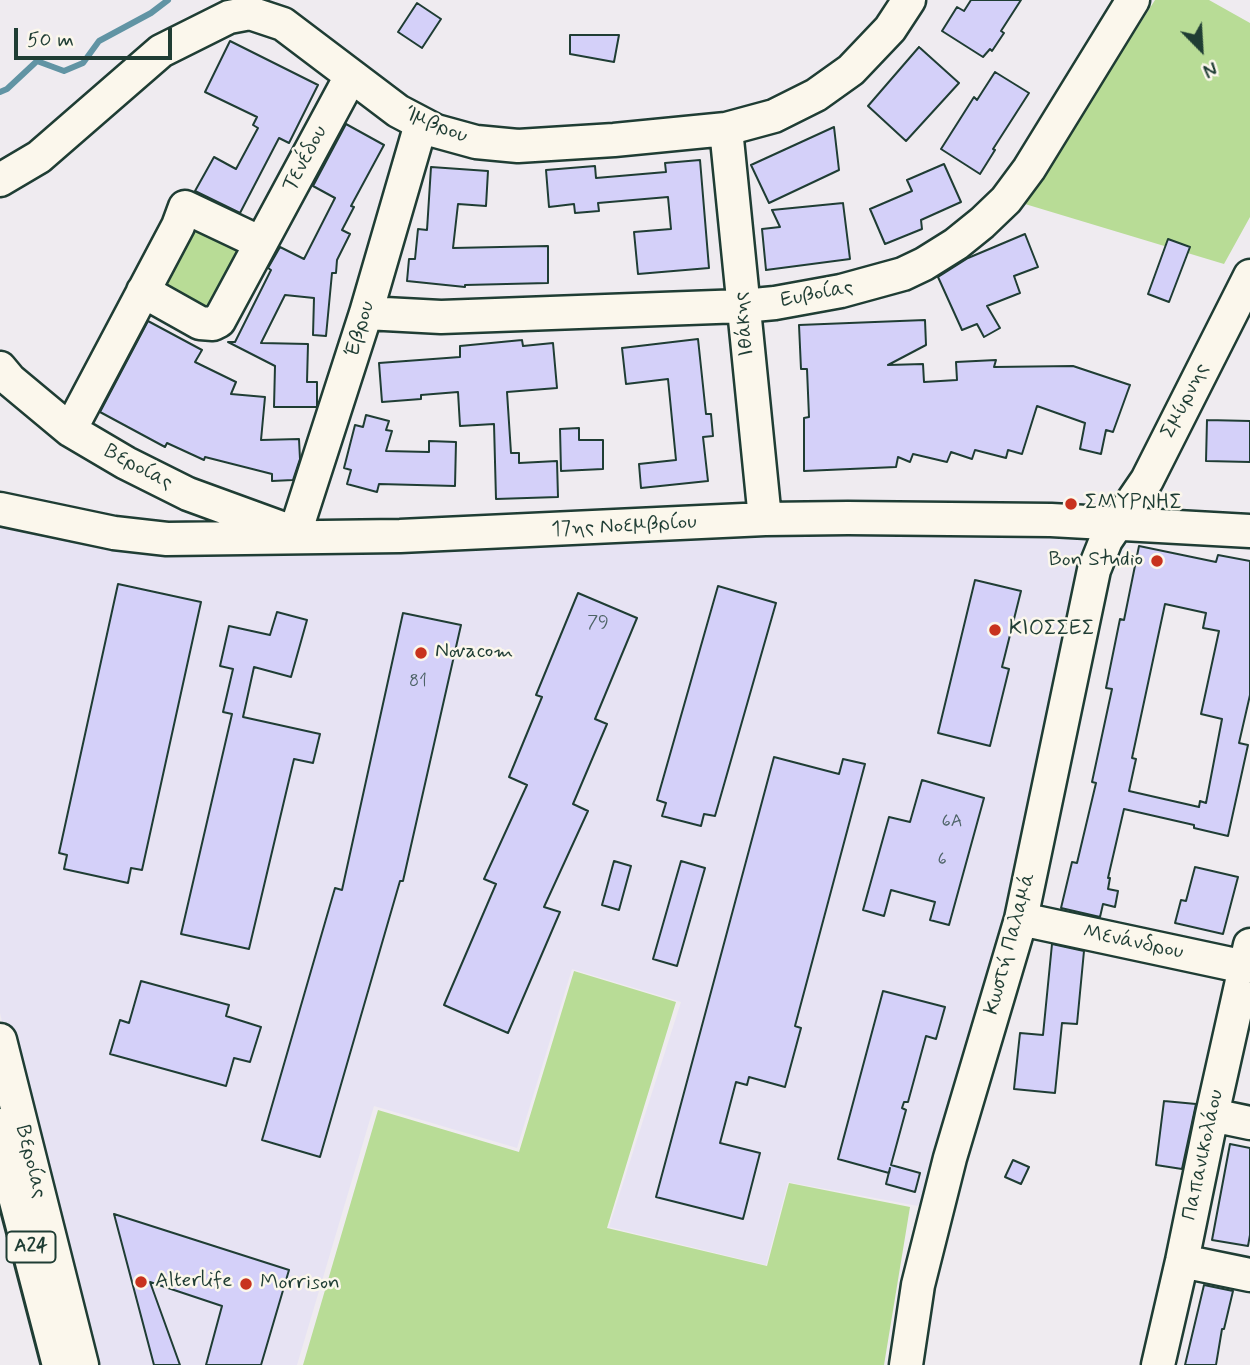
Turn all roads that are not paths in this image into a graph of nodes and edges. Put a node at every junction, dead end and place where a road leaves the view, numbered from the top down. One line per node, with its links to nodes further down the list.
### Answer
1 (909, 0): 5 (street, Ίμβρου)
2 (1133, 0): 10 (street, Ευβοίας)
3 (351, 76): 4 (street, Ίμβρου); 6 (street, Ίμβρου); 7 (street, Τενέδου)
4 (421, 124): 5 (street, Ίμβρου); 11 (street, Έβρου)
5 (726, 129): 10 (street, Ιθάκης)
6 (0, 180)
7 (261, 243): 9 (street, Τενέδου); 9 (street)
8 (1250, 276): 16 (street, Σμύρνης)
9 (143, 291): 13 (street)
10 (743, 306): 11 (street, Ευβοίας); 15 (street, Ιθάκης)
11 (366, 313): 18 (street, Έβρου)
12 (0, 368): 13 (street, Βεροίας)
13 (70, 430): 18 (street, Βεροίας)
14 (0, 509): 15 (street, 17ης Νοεμβρίου)
15 (765, 519): 16 (street, 17ης Νοεμβρίου)
16 (1116, 523): 17 (street, 17ης Νοεμβρίου); 19 (street, Κωστή Παλαμά)
17 (1250, 531)
18 (295, 533)
19 (1021, 919): 20 (street, Μενάνδρου); 29 (street, Κωστή Παλαμά)
20 (1247, 964): 22 (street, Παπανικολάου)
21 (0, 1040): 28 (street, Βεροίας)
22 (1212, 1115): 23 (street); 25 (street, Παπανικολάου)
23 (1250, 1123)
24 (0, 1128): 27 (highway, Α24)
25 (1182, 1261): 26 (street); 30 (street, Παπανικολάου)
26 (1250, 1275)
27 (62, 1365)
28 (82, 1365)
29 (906, 1365)
30 (1158, 1365)

